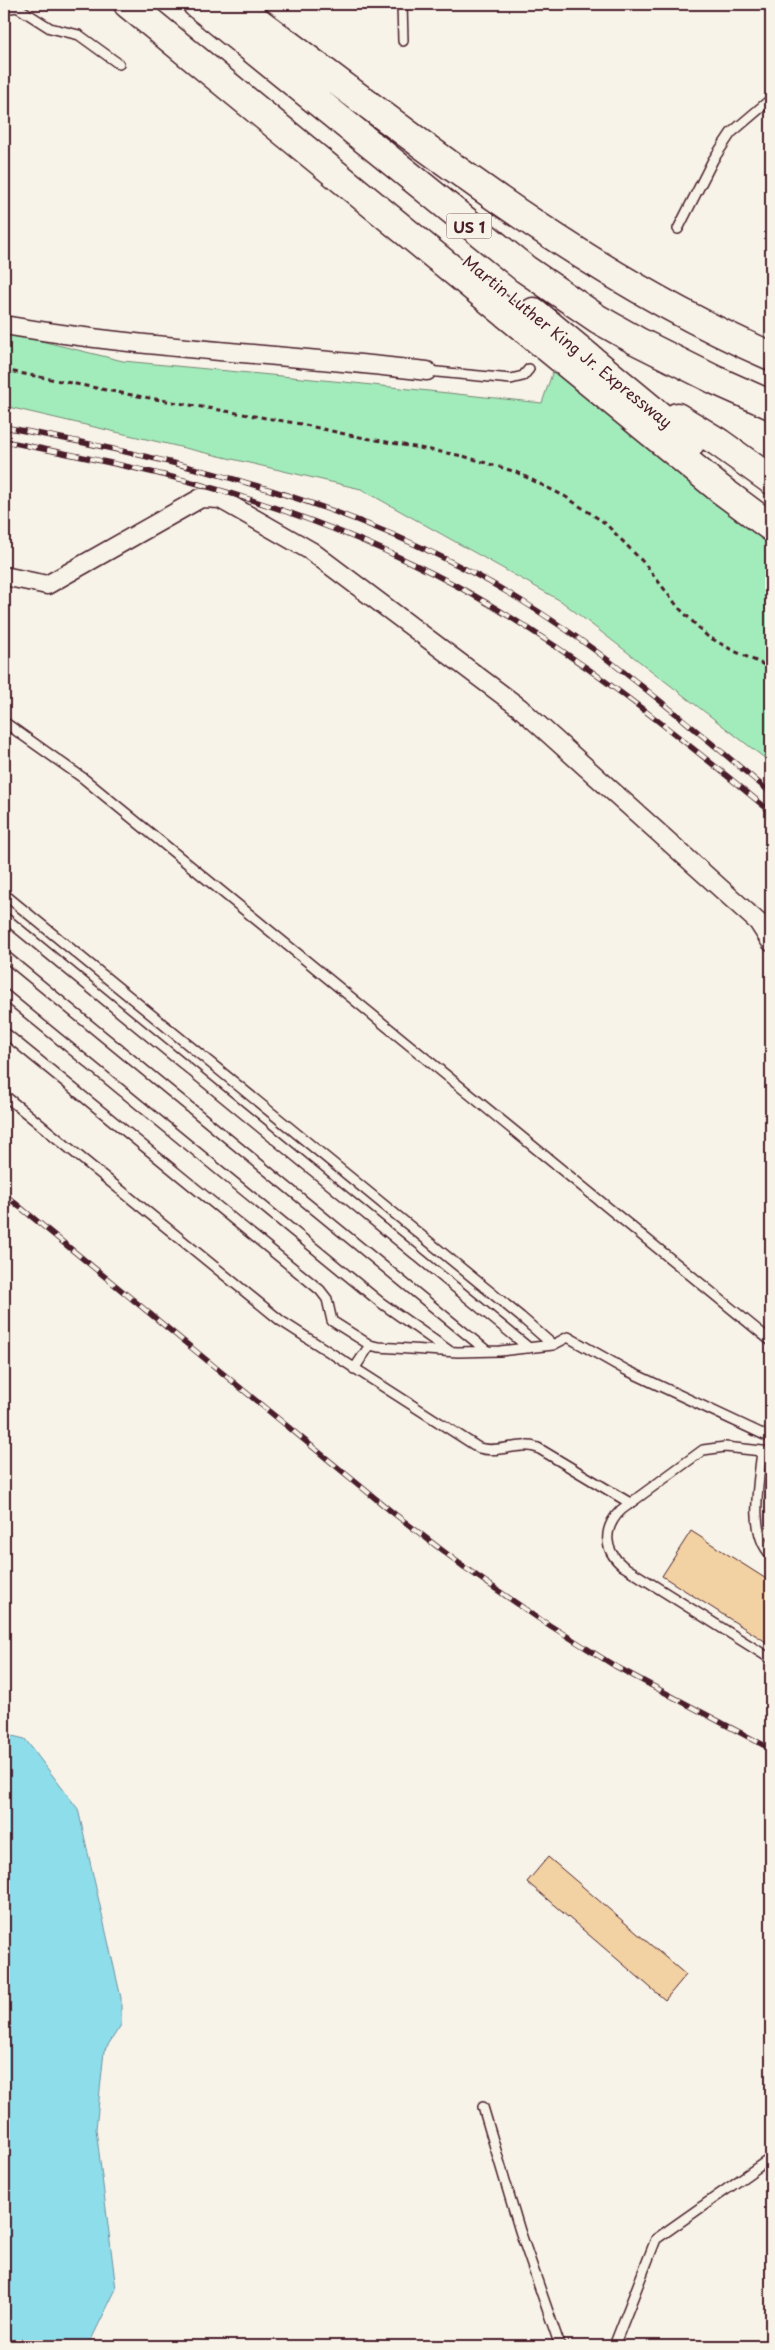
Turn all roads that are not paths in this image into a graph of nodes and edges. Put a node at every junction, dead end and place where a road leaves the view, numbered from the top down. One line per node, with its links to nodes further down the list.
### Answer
1 (128, 4): 21 (highway)
2 (153, 4): 17 (highway, Martin Luther King Jr. Expressway / US 1)
3 (197, 4): 18 (highway, Martin Luther King Jr. Expressway / US 1)
4 (234, 4): 11 (highway)
5 (260, 4): 11 (highway)
6 (402, 4): 8 (lane)
7 (4, 9): 9 (lane)
8 (403, 41)
9 (119, 64)
10 (771, 99): 12 (lane)
11 (434, 152): 14 (highway)
12 (678, 229)
13 (4, 325): 16 (street)
14 (771, 356)
15 (529, 369): 16 (lane)
16 (427, 371)
17 (625, 385): 19 (highway); 20 (highway, Martin Luther King Jr. Expressway / US 1)
18 (771, 405)
19 (771, 480)
20 (771, 509)
21 (771, 528)
22 (4, 576): 26 (street)
23 (4, 722): 31 (lane)
24 (4, 894): 33 (lane)
25 (4, 917): 34 (lane)
26 (771, 942)
27 (4, 955): 36 (lane)
28 (4, 994): 35 (lane)
29 (4, 1032): 32 (lane)
30 (4, 1095): 37 (lane)
31 (771, 1341)
32 (370, 1345): 35 (lane); 37 (lane)
33 (553, 1346): 34 (lane); 38 (lane)
34 (529, 1348): 36 (lane)
35 (450, 1351): 36 (lane)
36 (487, 1351)
37 (354, 1369): 40 (lane)
38 (771, 1438)
39 (767, 1451): 40 (lane); 41 (lane)
40 (630, 1503): 42 (lane)
41 (771, 1556)
42 (771, 1659)
43 (483, 2107): 45 (lane)
44 (771, 2158): 46 (lane)
45 (560, 2346)
46 (614, 2346)

